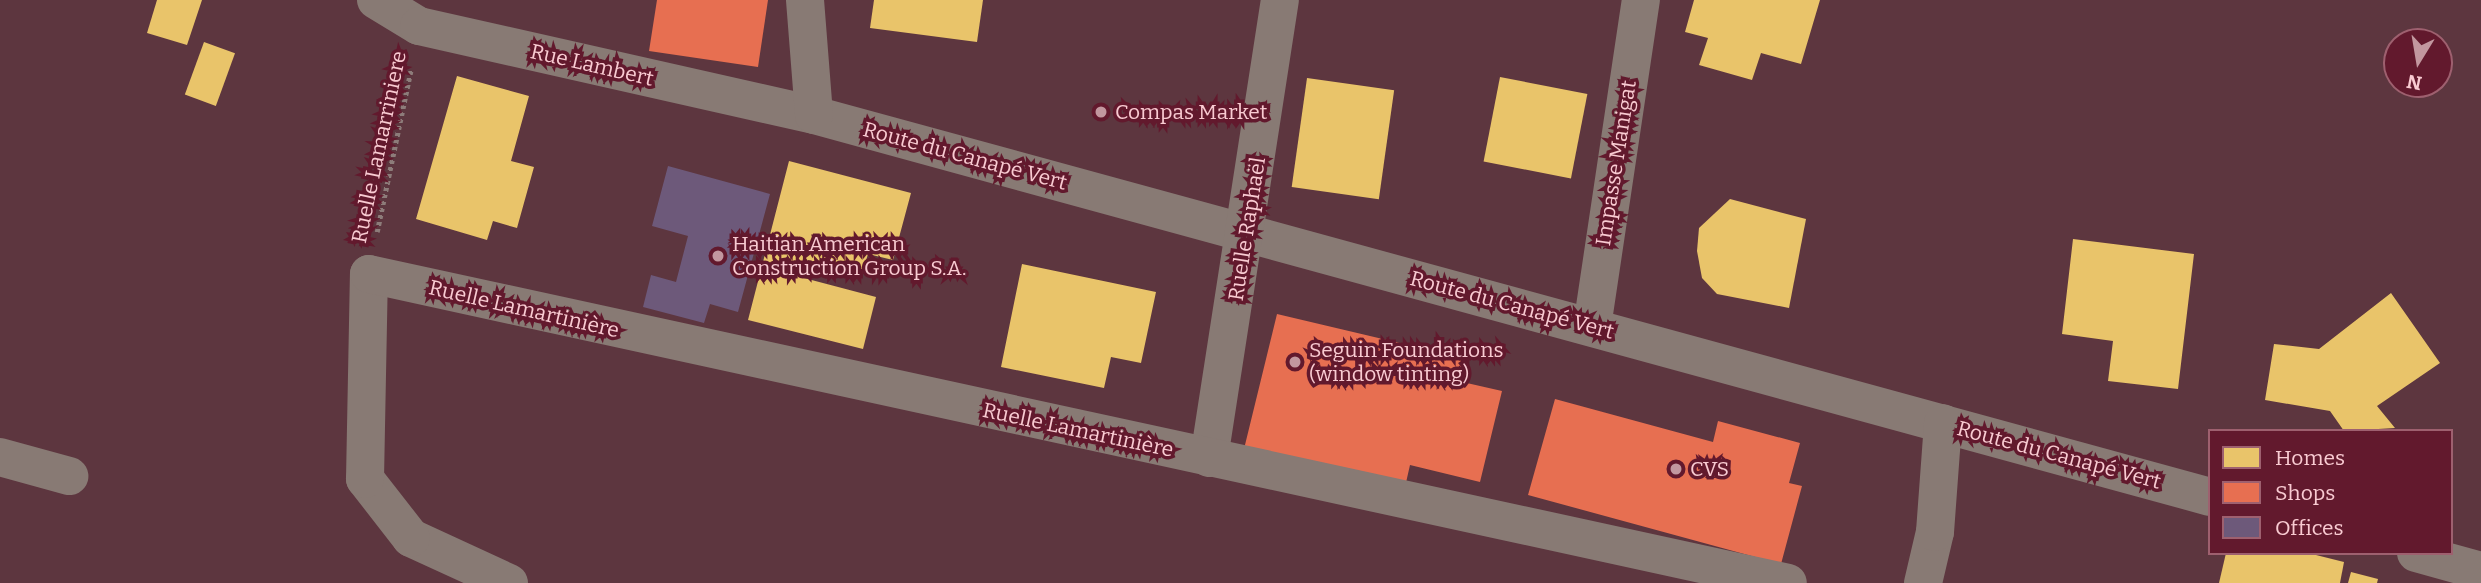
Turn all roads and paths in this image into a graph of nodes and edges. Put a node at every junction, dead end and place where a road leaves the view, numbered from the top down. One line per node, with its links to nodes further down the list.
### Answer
1 (376, 0): 5 (street, Rue Lambert)
2 (805, 0): 6 (street)
3 (1280, 0): 7 (street, Ruelle Raphaël)
4 (1641, 0): 9 (street, Impasse Manigat)
5 (419, 26): 6 (street, Rue Lambert); 8 (path, Ruelle Lamarriniere)
6 (814, 115): 7 (street, Route du Canapé Vert)
7 (1247, 233): 9 (street, Route du Canapé Vert); 12 (street, Ruelle Raphaël)
8 (369, 274): 12 (street, Ruelle Lamartinière); 17 (street)
9 (1592, 327): 10 (street, Route du Canapé Vert)
10 (1943, 423): 14 (street, Route du Canapé Vert); 19 (street)
11 (0, 457): 13 (street)
12 (1209, 458): 18 (street, Ruelle Lamartinière)
13 (69, 476)
14 (2208, 496)
15 (2423, 555): 16 (street)
16 (2481, 571)
17 (509, 583)
18 (1788, 583)
19 (1923, 583)

